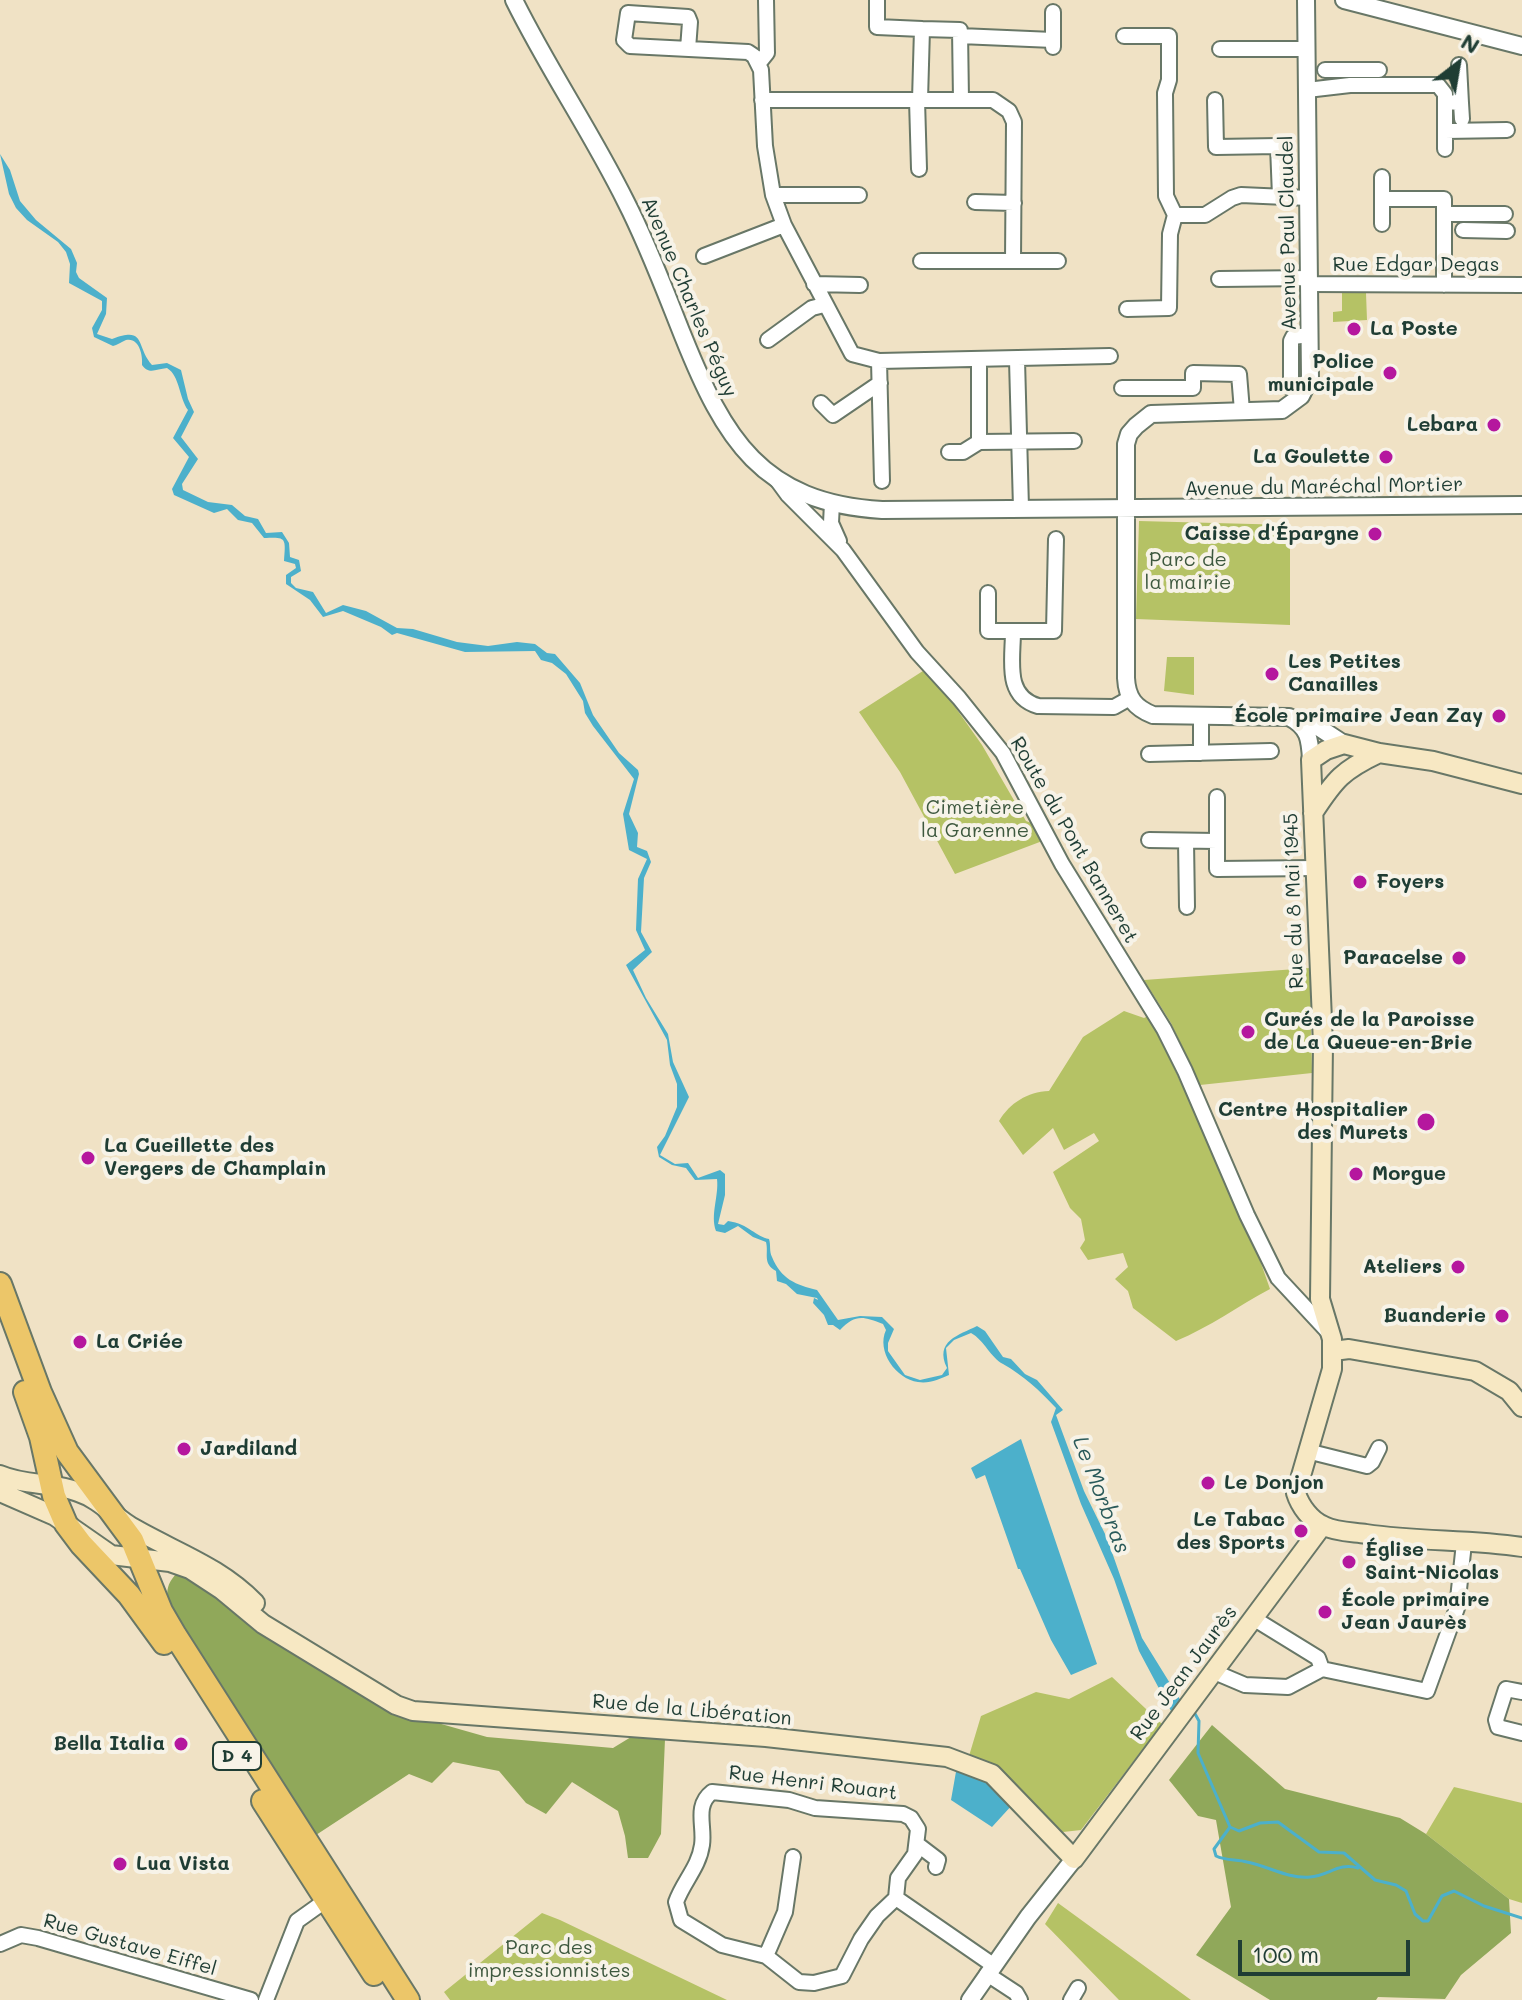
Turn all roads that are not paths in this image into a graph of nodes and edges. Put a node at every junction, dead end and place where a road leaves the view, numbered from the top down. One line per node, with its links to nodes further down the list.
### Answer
1 (514, 0): 8 (street, Avenue Charles Péguy)
2 (521, 0): 8 (street, Avenue Charles Péguy)
3 (766, 0): 16 (street)
4 (877, 0): 9 (street)
5 (1306, 0): 15 (street, Avenue Paul Claudel)
6 (1344, 0): 12 (street)
7 (1053, 12): 10 (street)
8 (523, 18): 77 (street, Avenue Charles Péguy)
9 (922, 29): 10 (street); 23 (street)
10 (960, 36): 24 (street)
11 (1124, 36): 44 (street)
12 (1522, 46)
13 (688, 49): 13 (street); 16 (street)
14 (1220, 49): 15 (street)
15 (1306, 49): 21 (street, Avenue Paul Claudel)
16 (759, 63): 22 (street)
17 (1459, 65): 27 (street)
18 (1325, 70): 20 (street)
19 (1379, 70): 20 (street)
20 (1350, 78): 21 (street); 26 (street)
21 (1307, 90): 37 (street, Avenue Paul Claudel)
22 (762, 100): 23 (street); 34 (street)
23 (919, 100): 24 (street); 32 (street)
24 (961, 100): 40 (street)
25 (1215, 100): 36 (street)
26 (1445, 102): 27 (street); 30 (street)
27 (1461, 103): 28 (street)
28 (1462, 119)
29 (1507, 130): 30 (street)
30 (1445, 131): 31 (street)
31 (1445, 149)
32 (919, 169)
33 (1382, 177): 38 (street)
34 (773, 195): 35 (street); 46 (street)
35 (859, 195)
36 (1280, 196): 37 (street); 44 (street)
37 (1308, 198): 55 (street, Avenue Paul Claudel)
38 (1382, 199): 41 (street); 45 (street)
39 (975, 202): 40 (street)
40 (1014, 203): 52 (street)
41 (1444, 214): 42 (street); 58 (street)
42 (1478, 214): 43 (street); 48 (street)
43 (1505, 214)
44 (1175, 215): 61 (street)
45 (1382, 224)
46 (784, 225): 50 (street); 56 (street)
47 (1463, 230): 48 (street)
48 (1479, 230): 49 (street)
49 (1507, 231)
50 (704, 256)
51 (921, 261): 52 (street)
52 (1013, 261): 53 (street)
53 (1058, 261)
54 (1219, 279): 55 (street, Rue Edgar Degas)
55 (1309, 281): 58 (street, Rue Edgar Degas); 62 (street, Avenue Paul Claudel)
56 (814, 284): 57 (street); 60 (street)
57 (860, 285)
58 (1444, 285): 59 (street, Rue Edgar Degas)
59 (1522, 285)
60 (824, 305): 63 (street); 67 (street)
61 (1127, 309)
62 (1309, 335): 70 (street); 72 (street, Avenue Paul Claudel)
63 (768, 340)
64 (1110, 356): 66 (street)
65 (979, 360): 66 (street); 67 (street); 74 (street)
66 (1017, 360): 75 (street)
67 (879, 361): 68 (street)
68 (880, 383): 71 (street); 78 (street)
69 (1122, 388): 72 (street)
70 (1291, 388)
71 (821, 403)
72 (1242, 411): 82 (street, Avenue Paul Claudel)
73 (1074, 441): 75 (street)
74 (979, 442): 75 (street); 76 (street)
75 (1018, 442): 81 (street)
76 (949, 452)
77 (777, 479): 79 (street, Avenue Charles Péguy); 84 (street, Route du Pont Banneret)
78 (882, 481)
79 (832, 503): 81 (street, Avenue Charles Péguy); 84 (street)
80 (1522, 505): 82 (street, Avenue du Maréchal Mortier)
81 (1021, 508): 82 (street, Avenue Charles Péguy)
82 (1126, 509): 87 (street, Avenue Paul Claudel)
83 (1056, 539): 86 (street)
84 (843, 550): 107 (street, Route du Pont Banneret)
85 (988, 593): 86 (street)
86 (1013, 631): 87 (street)
87 (1130, 698): 88 (street)
88 (1201, 716): 89 (street); 92 (street)
89 (1289, 717): 90 (street); 95 (street, Rue du 8 Mai 1945)
90 (1344, 744): 93 (main road); 95 (main road)
91 (1271, 751): 92 (street)
92 (1201, 753): 94 (street)
93 (1379, 753): 96 (main road); 97 (main road)
94 (1149, 754)
95 (1311, 760): 96 (main road); 99 (main road, Rue du 8 Mai 1945)
96 (1350, 767): 99 (main road)
97 (1522, 784)
98 (1217, 797): 102 (street)
99 (1313, 813): 103 (main road, Rue du 8 Mai 1945)
100 (1149, 840): 101 (street)
101 (1186, 841): 102 (street); 104 (street)
102 (1217, 841): 103 (street)
103 (1315, 868): 106 (main road, Rue du 8 Mai 1945)
104 (1187, 907)
105 (0, 1284): 116 (main road, D 4)
106 (1320, 1299): 107 (street); 109 (main road, Rue du 8 Mai 1945)
107 (1298, 1302): 109 (street, Route du Pont Banneret)
108 (0, 1323): 114 (main road, D 4)
109 (1336, 1343): 110 (main road); 112 (main road)
110 (1522, 1407)
111 (1379, 1448): 112 (street)
112 (1307, 1451): 118 (main road)
113 (0, 1475): 114 (main road, Rue de la Libération)
114 (51, 1486): 116 (main road, Rue de la Libération); 117 (main road, D 4)
115 (0, 1492): 117 (main road, Rue de la Libération)
116 (110, 1512): 121 (main road, D 4); 123 (main road, Rue de la Libération)
117 (66, 1524): 121 (main road, Rue de la Libération); 132 (main road, D 4)
118 (1322, 1526): 119 (main road); 122 (main road, Rue Jean Jaurès)
119 (1464, 1543): 120 (main road); 124 (street)
120 (1522, 1547)
121 (140, 1559): 123 (main road, Rue de la Libération); 132 (main road, D 4)
122 (1253, 1618): 124 (street); 125 (main road, Rue Jean Jaurès)
123 (286, 1638): 130 (main road, Rue de la Libération)
124 (1322, 1669): 125 (street)
125 (1212, 1671): 130 (main road, Rue Jean Jaurès)
126 (1522, 1692): 127 (street)
127 (1522, 1733)
128 (917, 1844): 131 (street); 133 (street, Rue Henri Rouart); 135 (street, Rue Henri Rouart)
129 (793, 1857): 135 (street)
130 (1074, 1859): 136 (street, Rue Jean Jaurès)
131 (936, 1867)
132 (331, 1896): 138 (street); 139 (main road, D 4); 140 (main road, D 4)
133 (896, 1898): 135 (street, Rue Henri Rouart); 136 (street)
134 (0, 1944): 137 (street, Rue Gustave Eiffel)
135 (766, 1956)
136 (990, 1969): 141 (street, Rue Jean Jaurès); 142 (street)
137 (251, 2000)
138 (266, 2000)
139 (392, 2000)
140 (408, 2000)
141 (970, 2000)
142 (1020, 2000)

